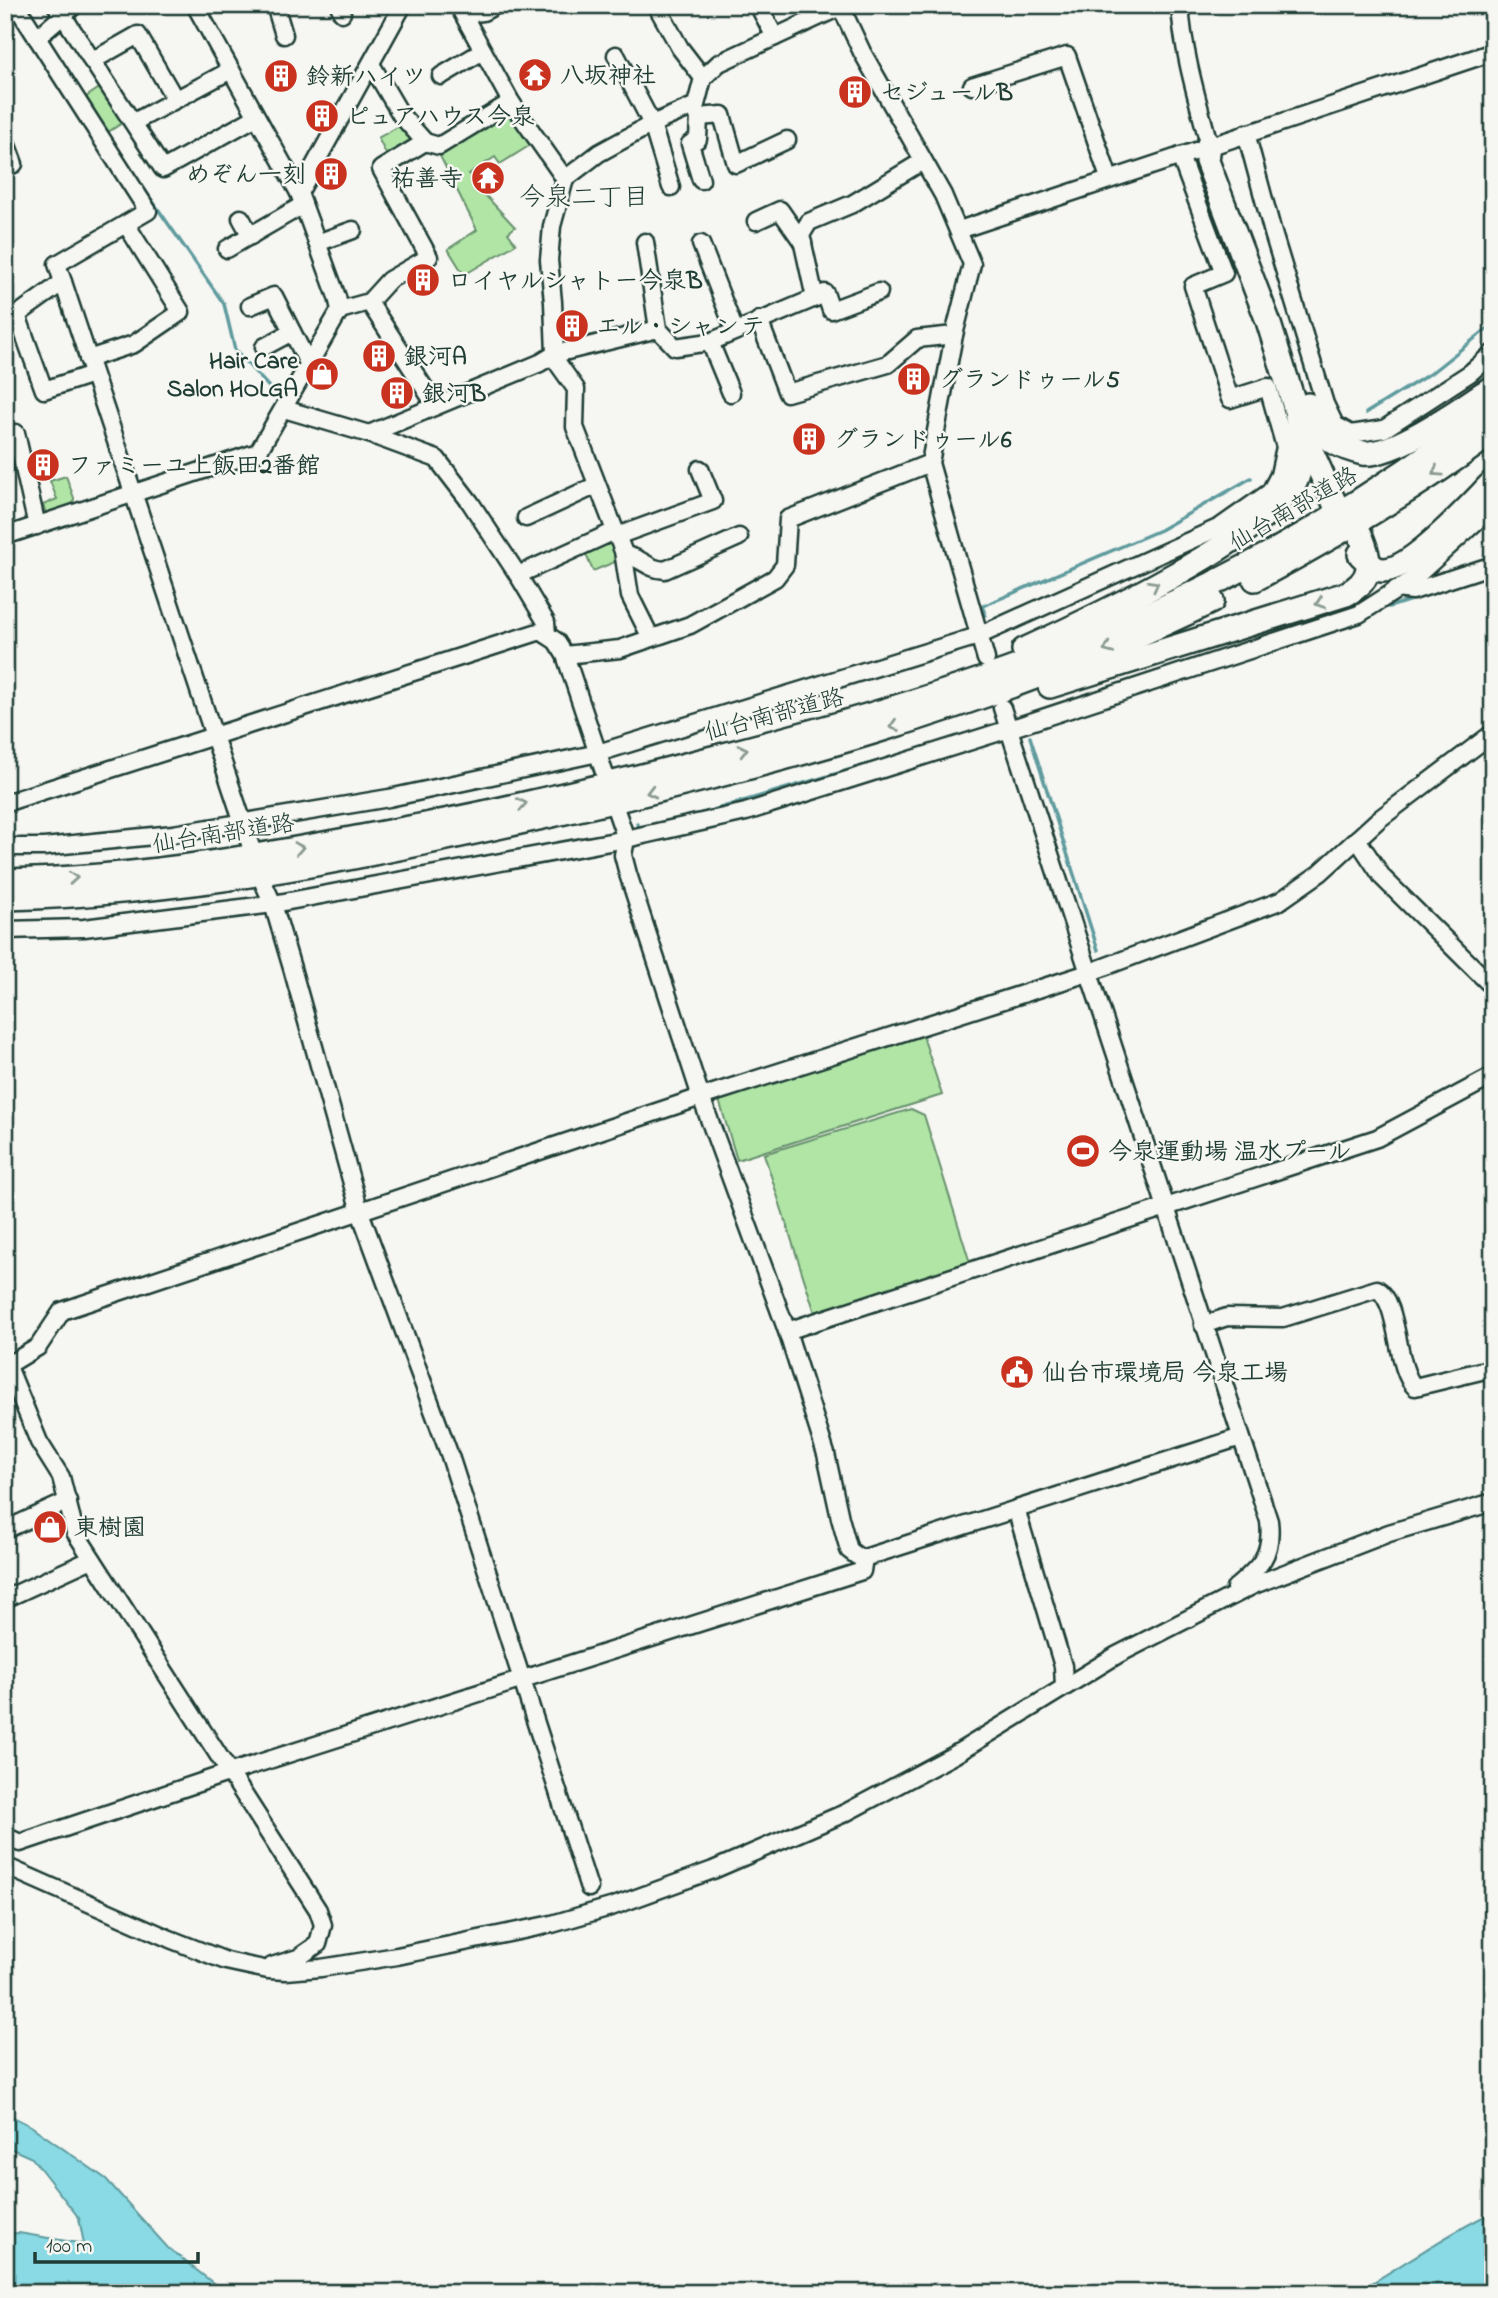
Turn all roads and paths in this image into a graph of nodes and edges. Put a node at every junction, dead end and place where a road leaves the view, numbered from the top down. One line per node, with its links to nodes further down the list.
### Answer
1 (195, 5): 21 (street)
2 (275, 5): 14 (street)
3 (403, 5): 20 (street)
4 (496, 5): 11 (street)
5 (656, 5): 23 (street)
6 (758, 5): 15 (street)
7 (1180, 5): 35 (street)
8 (840, 6): 12 (street); 37 (street)
9 (12, 8): 13 (street)
10 (65, 9): 13 (street); 19 (street)
11 (460, 10): 16 (street)
12 (815, 11): 15 (street)
13 (42, 34): 46 (street)
14 (284, 35)
15 (775, 37): 23 (street)
16 (483, 51): 22 (street); 26 (street)
17 (1493, 51): 31 (street)
18 (616, 55): 30 (street)
19 (92, 61): 25 (street); 29 (street)
20 (371, 64): 34 (street); 43 (street)
21 (231, 70): 25 (street); 28 (street)
22 (441, 76)
23 (703, 78): 27 (street)
24 (972, 86): 39 (street)
25 (175, 99): 29 (street)
26 (511, 102): 34 (street); 40 (street)
27 (696, 112): 30 (street); 33 (street); 41 (street)
28 (256, 117): 29 (street); 43 (street)
29 (134, 122)
30 (652, 124): 40 (street); 42 (street)
31 (1246, 133): 35 (street); 69 (street)
32 (5, 140): 38 (street)
33 (788, 140)
34 (425, 142): 58 (street)
35 (1209, 144): 36 (street); 76 (highway)
36 (1180, 156): 39 (street); 101 (street)
37 (923, 161): 48 (street); 52 (street)
38 (5, 167)
39 (1109, 178): 48 (street)
40 (565, 179): 70 (street)
41 (701, 180)
42 (671, 187)
43 (301, 199): 49 (street); 51 (street)
44 (241, 218): 49 (street)
45 (757, 221): 52 (street)
46 (126, 224): 55 (street); 72 (street)
47 (353, 230): 51 (street)
48 (959, 230): 66 (street)
49 (251, 236): 54 (street)
50 (645, 242): 63 (street)
51 (317, 243): 60 (street)
52 (803, 243): 57 (street)
53 (701, 244): 64 (street)
54 (227, 249)
55 (63, 282): 61 (street); 72 (street)
56 (879, 292): 57 (street)
57 (815, 298): 62 (street)
58 (369, 302): 60 (street); 75 (street)
59 (250, 306): 65 (street)
60 (340, 310): 71 (street)
61 (11, 317): 72 (street)
62 (759, 320): 64 (street); 66 (street)
63 (658, 329): 67 (street); 70 (street)
64 (735, 331): 67 (street)
65 (292, 332): 68 (street); 71 (street)
66 (954, 335): 82 (street)
67 (710, 342): 74 (street)
68 (264, 347)
69 (1493, 353)
70 (555, 354): 75 (street); 85 (street)
71 (309, 365): 77 (street)
72 (91, 366): 86 (street)
73 (1493, 387): 76 (highway)
74 (731, 393)
75 (436, 406): 80 (street)
76 (1302, 408): 87 (highway); 108 (highway, one-way to 76)
77 (284, 409): 80 (street); 86 (street)
78 (1493, 409): 108 (highway, 仙台南部道路)
79 (1493, 432): 105 (highway, 仙台南部道路, one-way to 105)
80 (369, 434): 98 (street)
81 (5, 437): 90 (street)
82 (930, 463): 101 (street); 102 (street)
83 (700, 469): 91 (street)
84 (1493, 482): 96 (highway)
85 (597, 485): 89 (street); 91 (street)
86 (135, 492): 90 (street); 110 (street)
87 (1340, 503)
88 (1493, 506): 99 (street)
89 (526, 518)
90 (37, 526): 92 (street)
91 (616, 533): 95 (street); 98 (street)
92 (5, 536)
93 (739, 537): 95 (street)
94 (1356, 537): 96 (highway)
95 (624, 555): 102 (street)
96 (1369, 563): 105 (highway, one-way to 105)
97 (1493, 565): 99 (street)
98 (518, 575): 100 (street)
99 (1396, 589): 107 (street)
100 (547, 635): 103 (street); 110 (street)
101 (978, 636): 104 (street); 111 (street)
102 (651, 638): 103 (street)
103 (565, 655): 111 (street)
104 (986, 659)
105 (964, 704): 122 (highway, 仙台南部道路, one-way to 122)
106 (1002, 708): 107 (street)
107 (1009, 729): 116 (street); 125 (street)
108 (823, 730): 120 (highway, 仙台南部道路, one-way to 108)
109 (1493, 733): 117 (street)
110 (215, 736): 113 (street); 115 (street)
111 (598, 753): 112 (street); 115 (street)
112 (605, 775)
113 (5, 803)
114 (617, 810): 116 (street)
115 (243, 823): 118 (street); 119 (street)
116 (626, 839): 123 (street); 128 (street)
117 (1357, 839): 125 (street); 126 (street)
118 (5, 847)
119 (251, 847)
120 (5, 881)
121 (263, 882): 123 (street)
122 (5, 898)
123 (273, 904): 124 (street); 130 (street)
124 (5, 930)
125 (1088, 973): 128 (street); 129 (street)
126 (1493, 987)
127 (1493, 1076): 129 (street)
128 (701, 1097): 130 (street); 132 (street)
129 (1165, 1206): 131 (street); 132 (street)
130 (360, 1212): 133 (street); 144 (street)
131 (1207, 1323): 134 (street); 135 (street)
132 (787, 1331): 140 (street)
133 (7, 1362): 136 (street)
134 (1493, 1368)
135 (1241, 1437): 138 (street); 143 (street)
136 (68, 1501): 139 (street); 141 (street)
137 (1493, 1502): 143 (street)
138 (1016, 1509): 140 (street); 145 (street)
139 (5, 1531)
140 (864, 1558): 144 (street)
141 (92, 1559): 142 (street); 146 (street)
142 (5, 1599)
143 (1214, 1606): 145 (street)
144 (522, 1680): 146 (street); 149 (street)
145 (1064, 1686): 150 (street)
146 (228, 1773): 147 (street); 150 (street)
147 (5, 1836)
148 (5, 1866): 150 (street)
149 (589, 1888)
150 (268, 1970)

